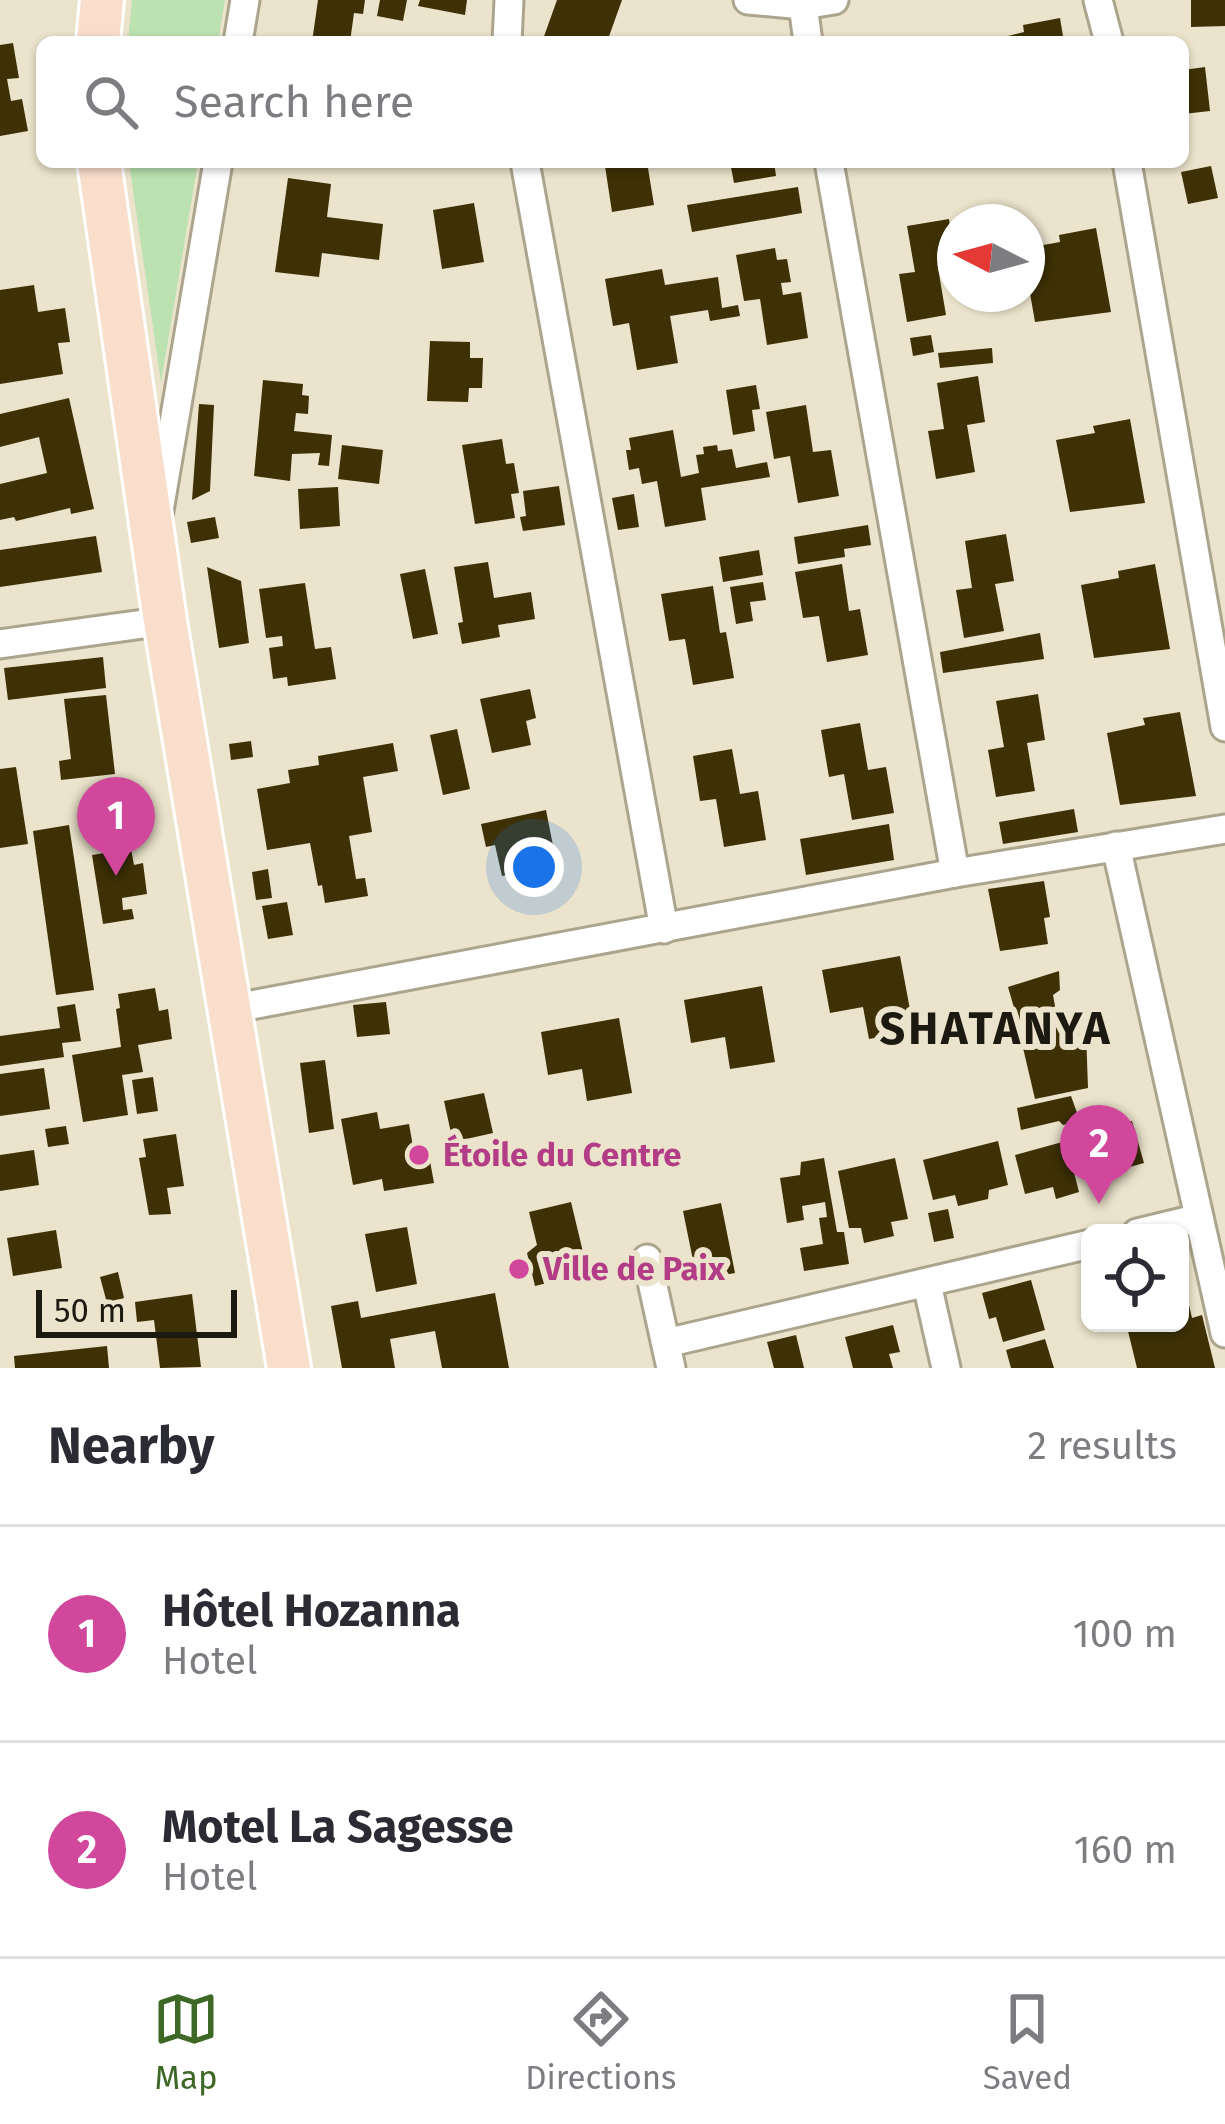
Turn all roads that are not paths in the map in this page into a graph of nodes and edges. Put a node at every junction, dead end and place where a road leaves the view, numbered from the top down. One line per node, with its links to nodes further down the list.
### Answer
1 (102, 0): 8 (main road)
2 (245, 0): 9 (street)
3 (509, 0): 10 (street)
4 (748, 0): 7 (street)
5 (834, 0): 7 (street)
6 (1098, 0): 12 (street)
7 (803, 5): 11 (street)
8 (99, 36)
9 (239, 36)
10 (507, 36)
11 (807, 36)
12 (1107, 36)
13 (100, 168): 18 (main road)
14 (217, 168): 18 (street)
15 (526, 168): 25 (street)
16 (830, 168): 24 (street)
17 (1127, 168): 21 (street)
18 (154, 545): 19 (main road)
19 (165, 621): 20 (street); 26 (main road)
20 (0, 644)
21 (1225, 727)
22 (1225, 829): 23 (street)
23 (1117, 847): 24 (street); 27 (street)
24 (955, 873): 25 (street)
25 (664, 929): 26 (street)
26 (230, 1009): 34 (main road)
27 (1199, 1218): 28 (street); 32 (street)
28 (1174, 1224)
29 (1081, 1246): 31 (street)
30 (647, 1259): 33 (street)
31 (927, 1284): 33 (street); 35 (street)
32 (1225, 1333)
33 (668, 1355)
34 (289, 1368)
35 (946, 1368)

